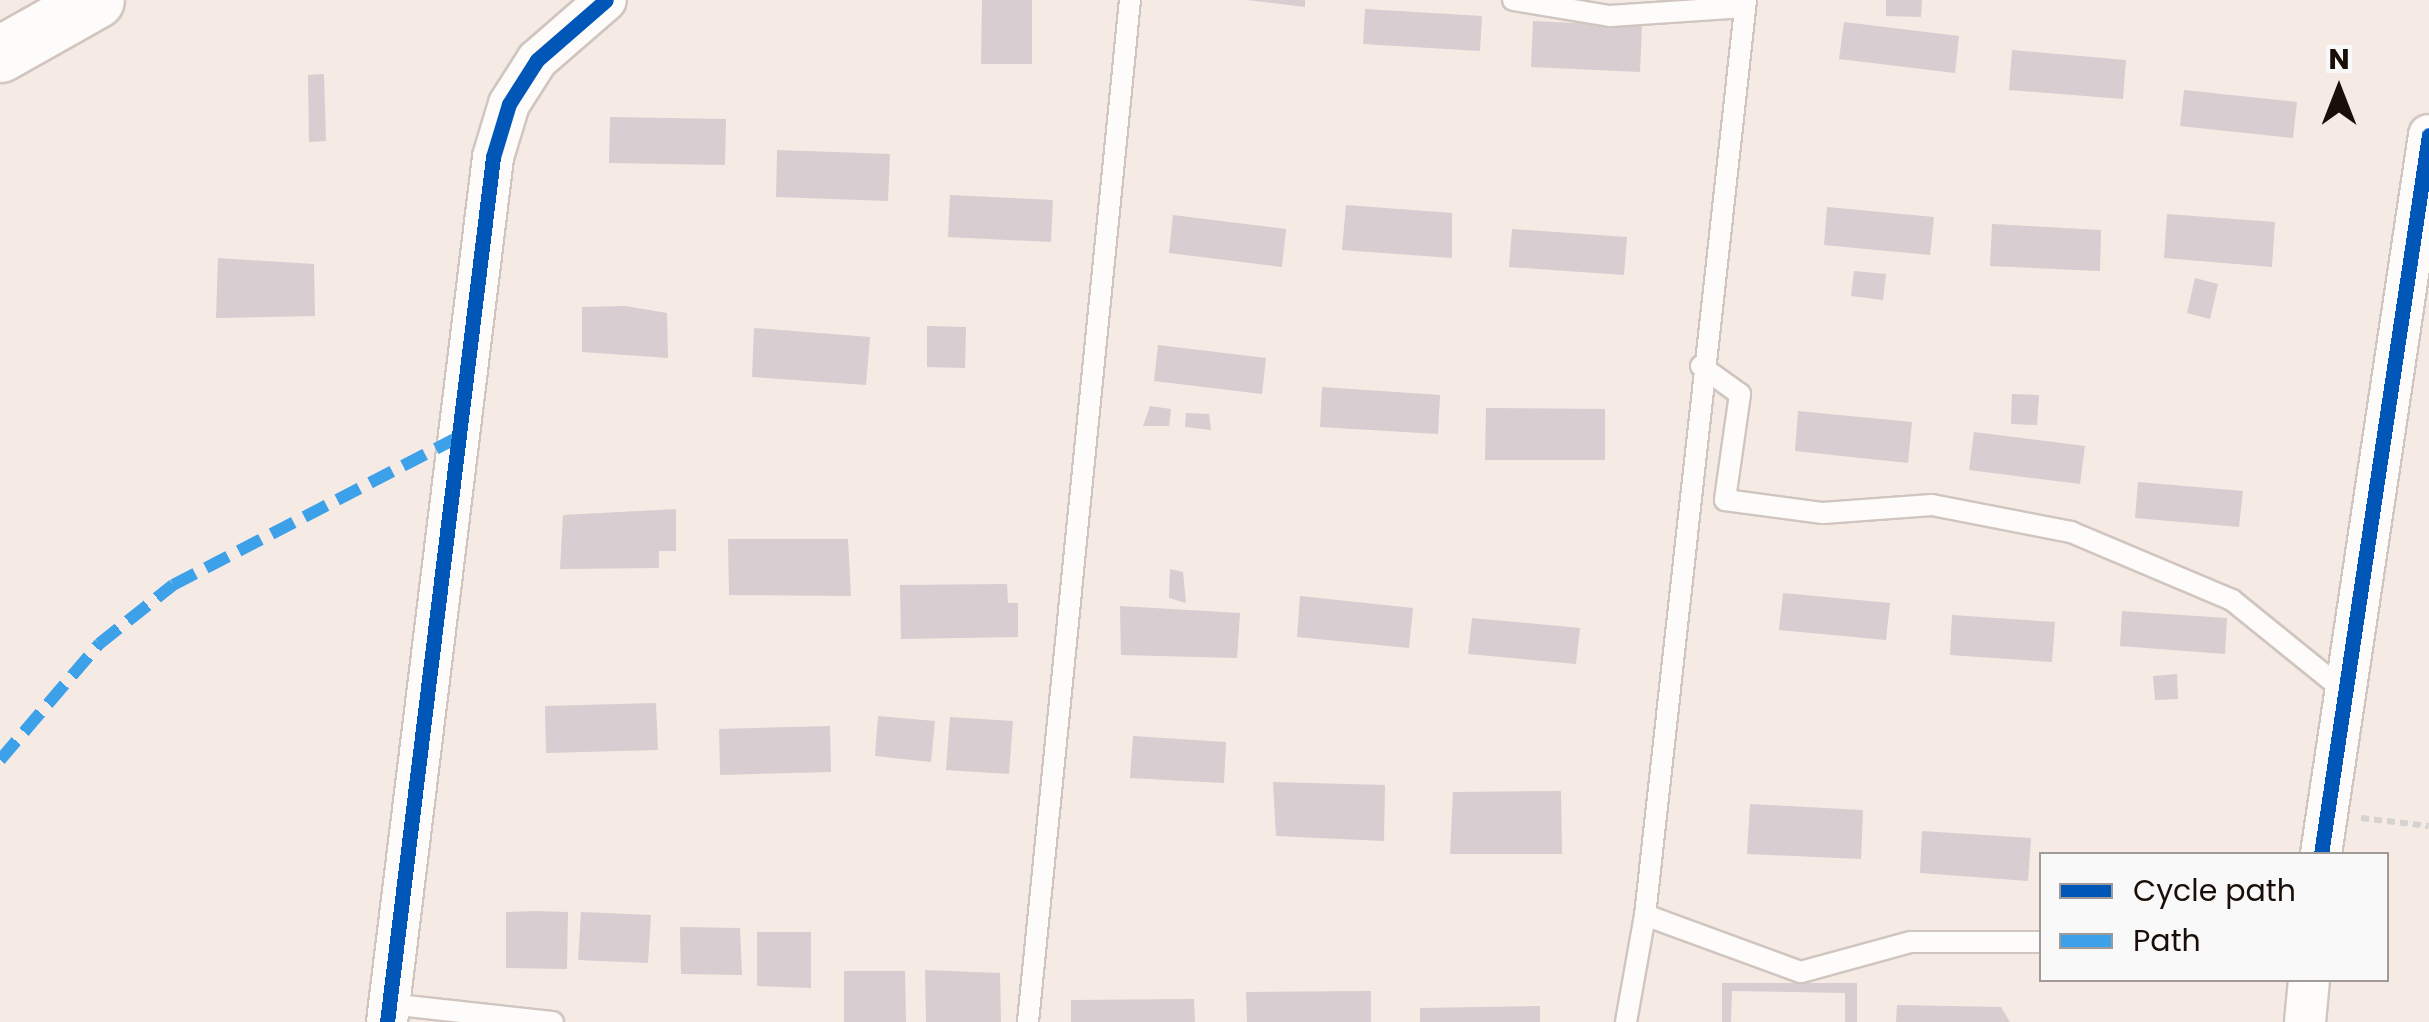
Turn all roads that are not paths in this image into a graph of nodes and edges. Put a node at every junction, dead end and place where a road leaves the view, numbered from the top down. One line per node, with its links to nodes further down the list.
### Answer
1 (96, 0): 6 (main road)
2 (606, 0): 15 (street)
3 (1130, 0): 17 (lane)
4 (1512, 0): 5 (lane)
5 (1734, 4): 9 (lane)
6 (0, 54)
7 (2429, 135): 8 (street)
8 (2419, 307): 10 (street)
9 (1701, 366): 10 (lane); 12 (lane)
10 (2342, 689): 11 (street)
11 (2321, 852)
12 (1646, 915): 13 (lane); 18 (lane)
13 (2039, 942)
14 (2309, 982): 19 (street)
15 (388, 1013): 16 (lane)
16 (554, 1022)
17 (1028, 1022)
18 (1626, 1022)
19 (2306, 1022)

